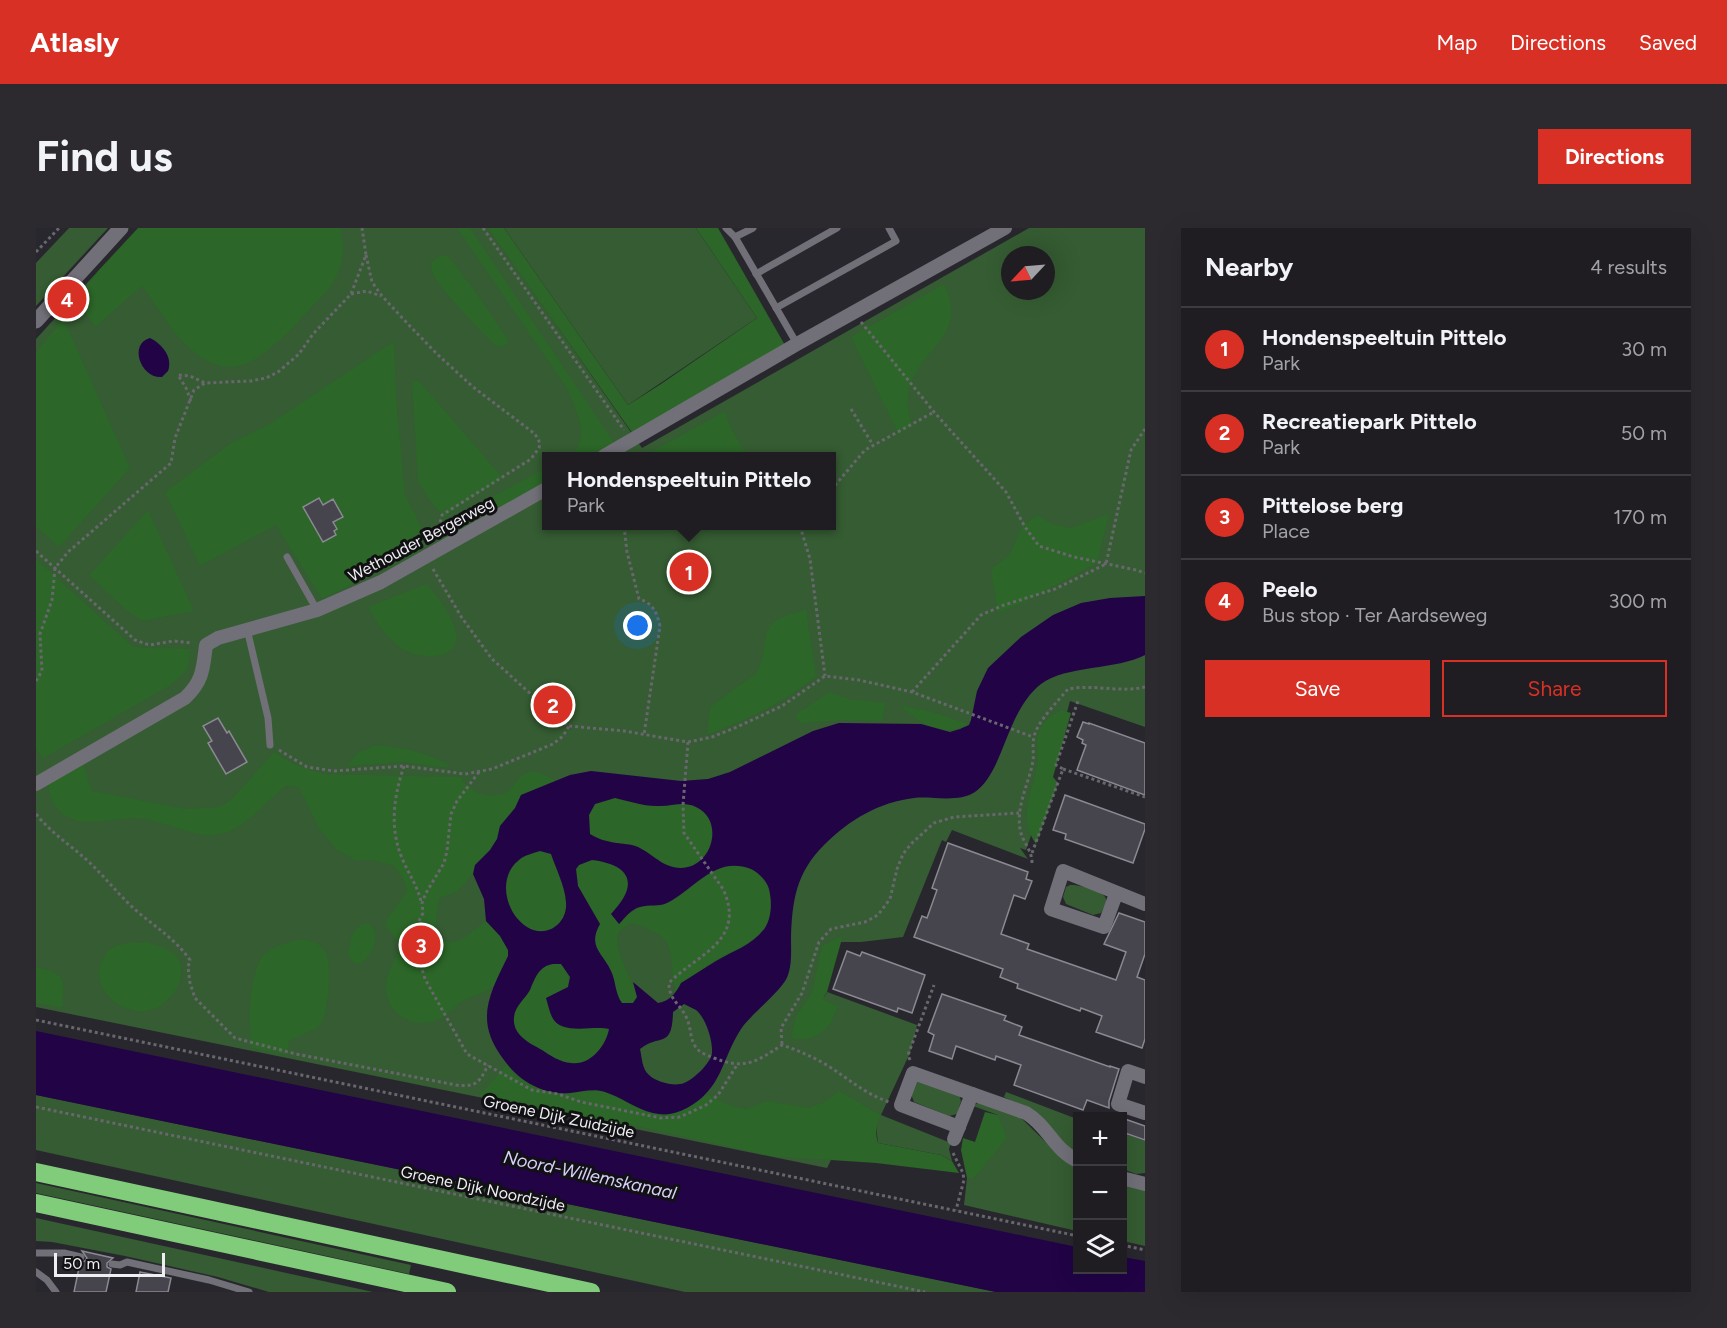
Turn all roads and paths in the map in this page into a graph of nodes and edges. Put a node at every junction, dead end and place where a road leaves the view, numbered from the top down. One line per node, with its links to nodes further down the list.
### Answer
1 (59, 228): 11 (path)
2 (121, 228): 18 (street)
3 (362, 228): 12 (path)
4 (483, 228): 25 (path)
5 (726, 228): 10 (lane)
6 (753, 228): 10 (lane)
7 (837, 228): 13 (lane)
8 (889, 228): 16 (lane)
9 (1005, 228): 17 (street)
10 (735, 237): 13 (lane)
11 (36, 252)
12 (366, 255): 14 (path); 15 (path)
13 (756, 274): 16 (lane)
14 (351, 294): 15 (path); 20 (path)
15 (382, 296): 32 (path)
16 (776, 308): 19 (lane)
17 (854, 314): 19 (street); 23 (path)
18 (36, 321)
19 (797, 344): 25 (street)
20 (206, 383): 21 (path); 21 (path)
21 (191, 401): 37 (path)
22 (851, 409): 26 (path)
23 (934, 412): 26 (path); 36 (path)
24 (1145, 429): 36 (path)
25 (632, 441): 27 (street)
26 (873, 445): 28 (path)
27 (611, 452)
28 (836, 484)
29 (542, 491): 32 (street, Wethouder Bergerweg)
30 (625, 530): 48 (path)
31 (804, 530): 42 (path)
32 (443, 547): 35 (street, Wethouder Bergerweg)
33 (36, 551): 37 (path)
34 (287, 557): 39 (lane)
35 (426, 557): 39 (street, Wethouder Bergerweg); 47 (path)
36 (1106, 564): 38 (path); 45 (path)
37 (55, 568): 41 (path); 43 (path)
38 (1145, 573)
39 (317, 610): 40 (street, Wethouder Bergerweg)
40 (247, 629): 41 (street, Wethouder Bergerweg); 51 (lane)
41 (206, 645): 55 (street)
42 (825, 676): 45 (path); 50 (path)
43 (36, 681)
44 (1145, 687): 49 (path)
45 (912, 692): 49 (path)
46 (1078, 701): 53 (path)
47 (569, 726): 48 (path); 54 (path)
48 (644, 735): 50 (path)
49 (1034, 737): 57 (path)
50 (688, 742): 68 (path)
51 (270, 745): 52 (path)
52 (404, 766): 54 (path); 62 (path)
53 (1063, 769): 56 (path); 59 (path)
54 (480, 772): 62 (path)
55 (36, 783)
56 (1145, 797)
57 (1019, 813): 59 (path); 66 (path)
58 (36, 814): 67 (path)
59 (1032, 854): 60 (path)
60 (1032, 862)
61 (1116, 894): 61 (street); 63 (street)
62 (422, 903): 67 (path)
63 (1145, 904)
64 (934, 985): 69 (path)
65 (36, 1020): 81 (path, Groene Dijk Zuidzijde)
66 (782, 1045): 68 (path); 72 (path)
67 (488, 1065): 68 (path)
68 (737, 1065)
69 (913, 1073): 71 (street); 72 (street)
70 (1145, 1077): 74 (street)
71 (972, 1094): 75 (street); 76 (street)
72 (901, 1106): 75 (street)
73 (36, 1107): 94 (path, Groene Dijk Noordzijde)
74 (1145, 1113)
75 (957, 1133): 81 (path)
76 (1073, 1158)
77 (36, 1172): 93 (highway)
78 (1127, 1179): 79 (street)
79 (1145, 1184)
80 (36, 1203): 92 (highway)
81 (956, 1210): 82 (path, Groene Dijk Zuidzijde)
82 (1073, 1235)
83 (1127, 1246): 84 (path)
84 (1145, 1250)
85 (36, 1253): 86 (lane)
86 (81, 1257)
87 (112, 1264): 89 (lane)
88 (36, 1272): 90 (lane)
89 (239, 1291): 91 (lane)
90 (56, 1292)
91 (249, 1292)
92 (447, 1292)
93 (591, 1292)
94 (925, 1292)

